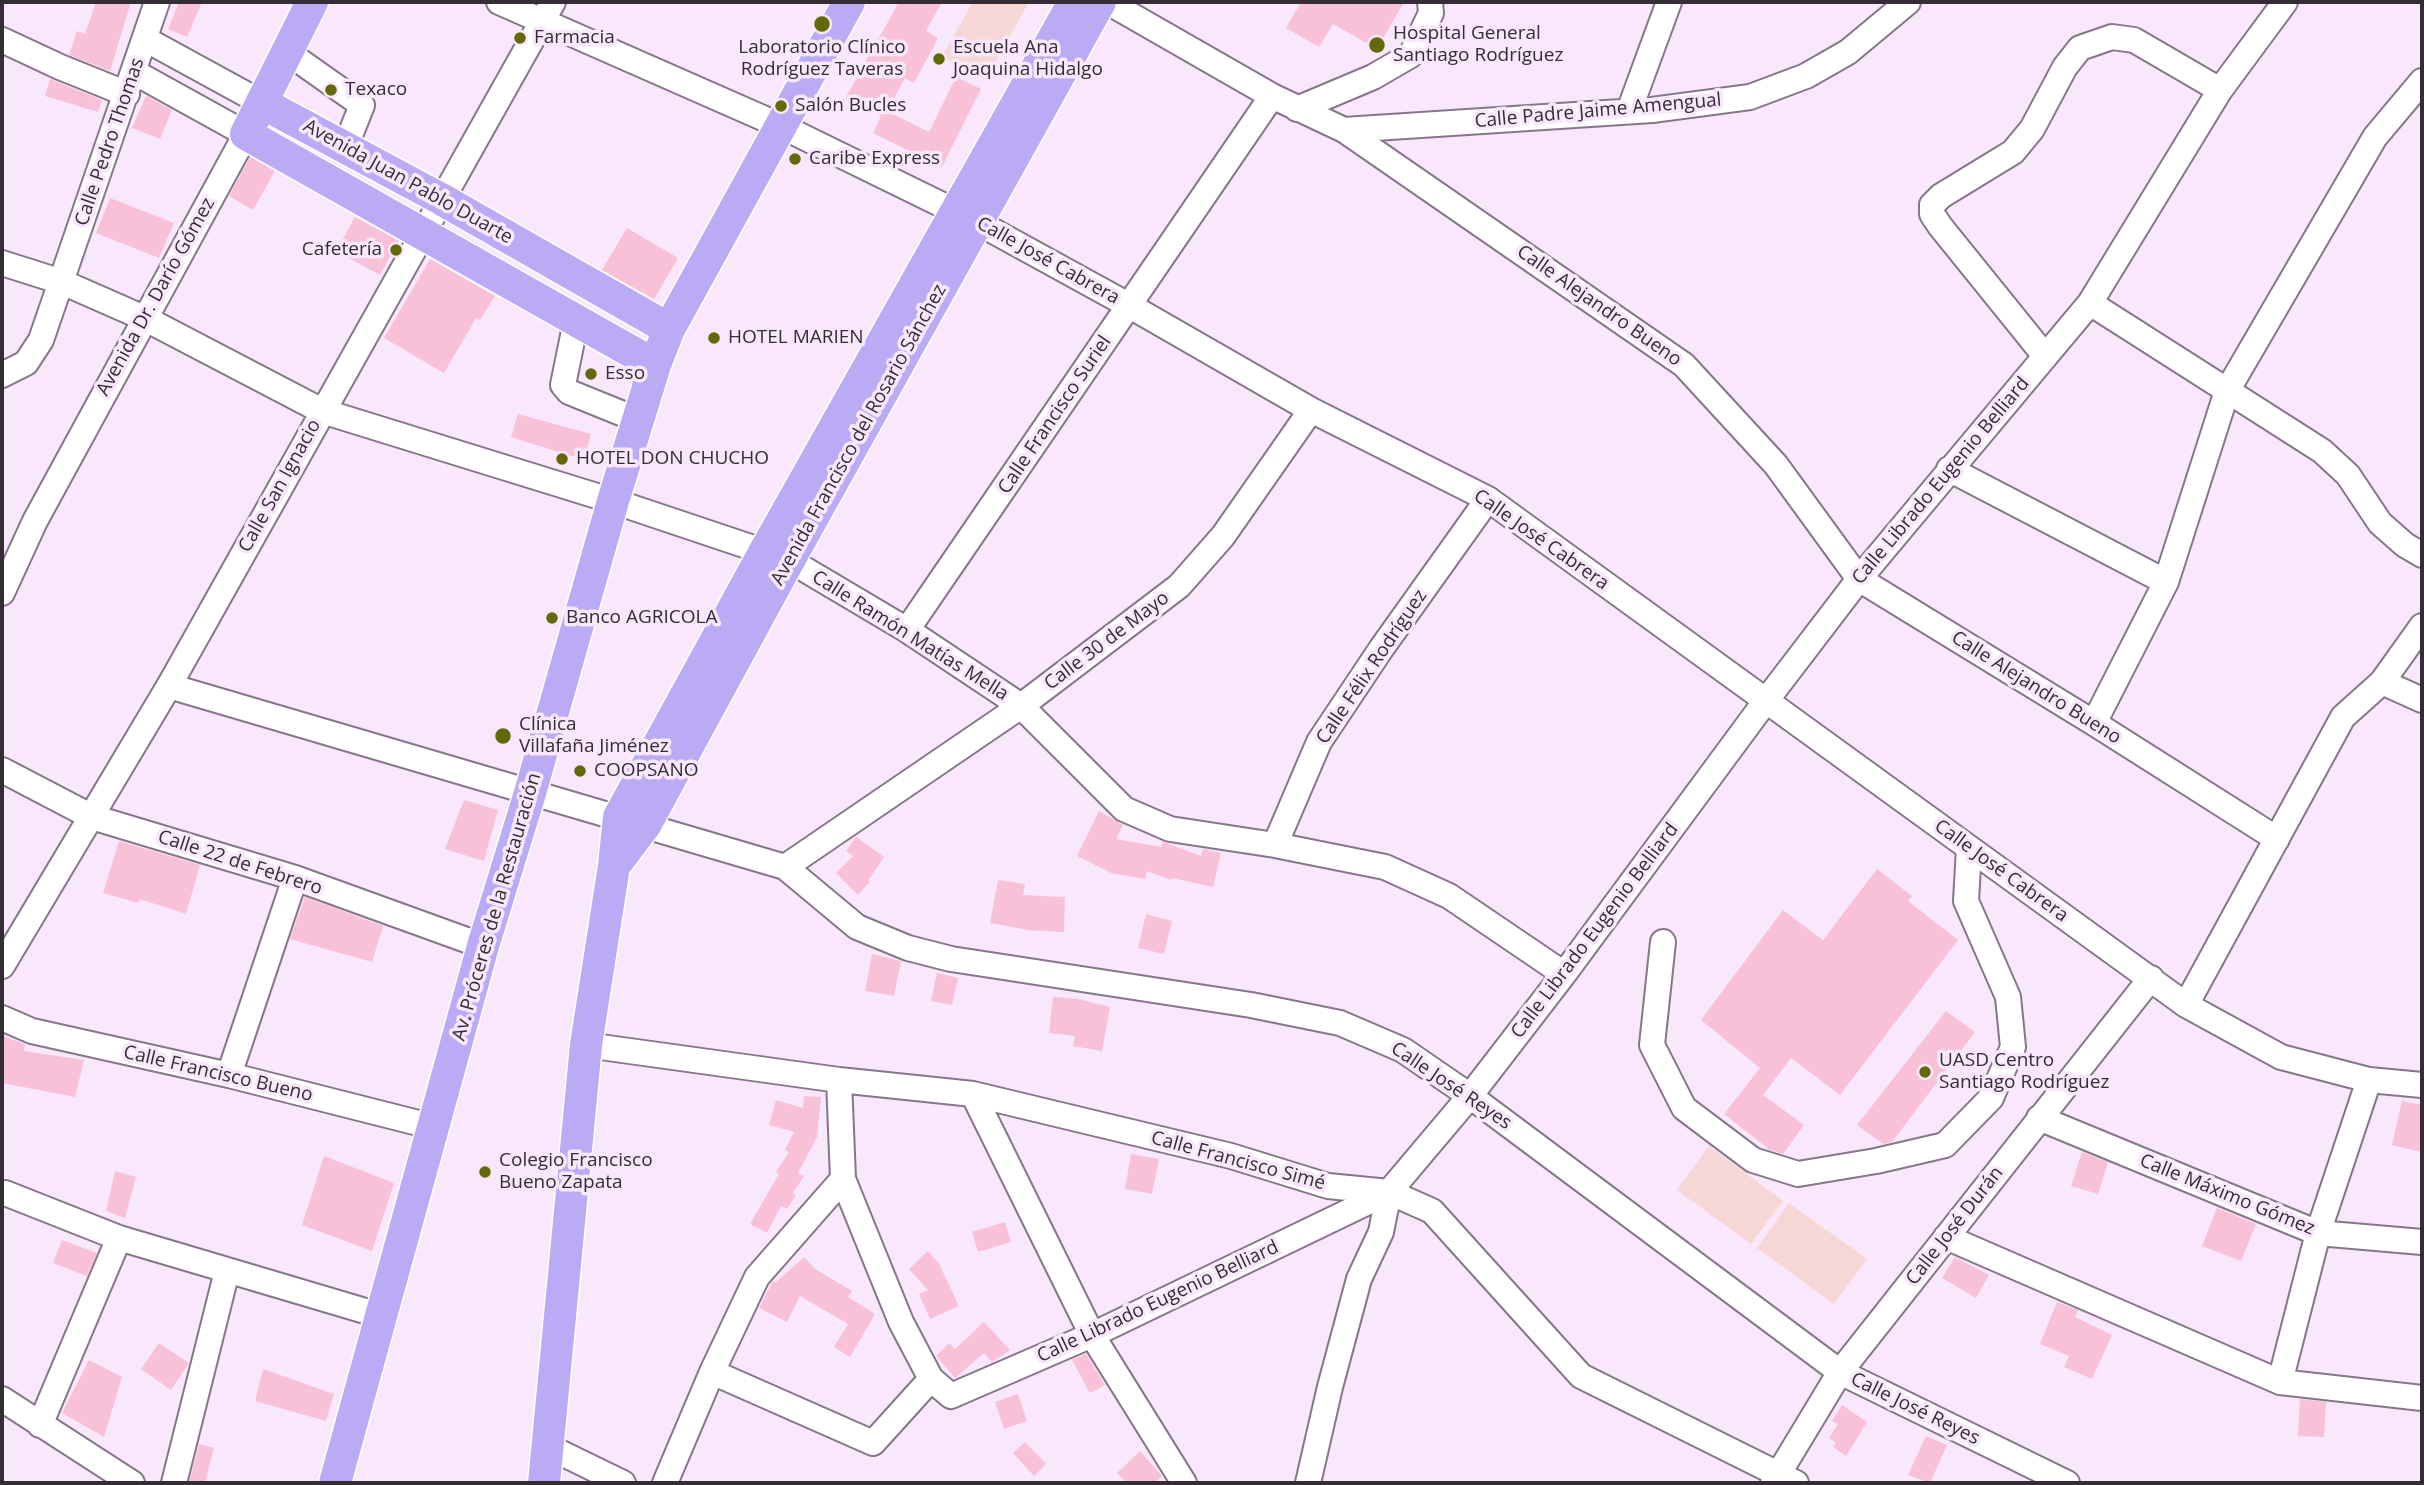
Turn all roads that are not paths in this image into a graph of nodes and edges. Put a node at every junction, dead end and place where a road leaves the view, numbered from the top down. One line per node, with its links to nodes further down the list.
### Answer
1 (157, 2): 13 (street, Calle Pedro Thomas)
2 (312, 2): 15 (main road, Avenida Dr. Darío Gómez)
3 (499, 2): 12 (street, Calle José Cabrera)
4 (849, 2): 23 (main road, Av. Próceres de la Restauración)
5 (1074, 2): 28 (main road, Avenida Francisco del Rosario Sánchez)
6 (1100, 2): 28 (main road, Avenida Francisco del Rosario Sánchez)
7 (1108, 2): 19 (street, Calle Alejandro Bueno)
8 (1430, 2): 21 (street)
9 (1669, 2): 22 (street)
10 (1908, 2): 22 (street, Calle Padre Jaime Amengual)
11 (2285, 2): 18 (street, Calle Librado Eugenio Belliard)
12 (547, 11): 23 (street, Calle José Cabrera); 27 (street, Calle San Ignacio)
13 (145, 39): 17 (street, Calle Pedro Thomas); 20 (street, Avenida Juan Pablo Duarte)
14 (2, 40): 17 (street, Avenida Juan Pablo Duarte)
15 (287, 52): 20 (main road, Avenida Dr. Darío Gómez); 26 (street)
16 (2422, 81): 40 (street)
17 (130, 83): 25 (street, Avenida Juan Pablo Duarte); 31 (street, Calle Pedro Thomas)
18 (2220, 90): 32 (street, Calle Librado Eugenio Belliard); 37 (street)
19 (1272, 96): 21 (street, Calle Alejandro Bueno); 33 (street, Calle Francisco Suriel)
20 (262, 103): 25 (main road, Avenida Dr. Darío Gómez); 26 (main road, Avenida Juan Pablo Duarte)
21 (1297, 109): 24 (street, Calle Alejandro Bueno)
22 (1629, 111): 24 (street, Calle Padre Jaime Amengual)
23 (781, 126): 28 (street, Calle José Cabrera); 36 (main road, Av. Próceres de la Restauración)
24 (1345, 130): 49 (street, Calle Alejandro Bueno)
25 (246, 134): 29 (main road, Avenida Juan Pablo Duarte); 34 (street, Avenida Dr. Darío Gómez)
26 (345, 148): 27 (main road, Avenida Juan Pablo Duarte)
27 (441, 199): 29 (street, Calle San Ignacio); 36 (main road, Avenida Juan Pablo Duarte)
28 (967, 217): 33 (street, Calle José Cabrera); 48 (main road, Avenida Francisco del Rosario Sánchez)
29 (423, 234): 35 (main road, Avenida Juan Pablo Duarte); 42 (street, Calle San Ignacio)
30 (2, 263): 31 (street, Calle Ramón Matías Mella)
31 (62, 282): 34 (street, Calle Ramón Matías Mella); 39 (street, Calle Pedro Thomas)
32 (2090, 303): 37 (street, Calle Librado Eugenio Belliard); 40 (street)
33 (1130, 306): 41 (street, Calle José Cabrera); 53 (street, Calle Francisco Suriel)
34 (144, 318): 42 (street, Calle Ramón Matías Mella); 51 (street, Avenida Dr. Darío Gómez)
35 (576, 321): 38 (main road, Avenida Juan Pablo Duarte); 43 (street)
36 (669, 329): 38 (main road, Av. Próceres de la Restauración)
37 (2045, 356): 44 (street, Calle Librado Eugenio Belliard)
38 (655, 365): 43 (main road, Av. Próceres de la Restauración)
39 (2, 375)
40 (2227, 391): 47 (street); 50 (street)
41 (1311, 410): 45 (street, Calle José Cabrera); 58 (street, Calle 30 de Mayo)
42 (322, 411): 46 (street, Calle Ramón Matías Mella); 55 (street, Calle San Ignacio)
43 (638, 420): 46 (main road, Av. Próceres de la Restauración)
44 (1949, 469): 49 (street, Calle Librado Eugenio Belliard); 50 (street)
45 (1488, 499): 57 (street, Calle José Cabrera); 65 (street, Calle Félix Rodríguez)
46 (613, 501): 48 (street, Calle Ramón Matías Mella); 61 (main road, Av. Próceres de la Restauración)
47 (2422, 555)
48 (777, 556): 53 (street, Calle Ramón Matías Mella); 63 (main road, Avenida Francisco del Rosario Sánchez)
49 (1859, 579): 57 (street, Calle Librado Eugenio Belliard); 59 (street, Calle Alejandro Bueno)
50 (2166, 582): 59 (street)
51 (2, 593)
52 (2422, 626): 54 (street)
53 (907, 630): 58 (street, Calle Ramón Matías Mella)
54 (2382, 682): 56 (street); 64 (street)
55 (169, 686): 61 (street, Calle José Reyes); 62 (street, Calle San Ignacio)
56 (2422, 699)
57 (1765, 702): 66 (street, Calle José Cabrera); 72 (street, Calle Librado Eugenio Belliard)
58 (1021, 706): 65 (street, Calle Ramón Matías Mella); 67 (street, Calle 30 de Mayo)
59 (2094, 723): 64 (street, Calle Alejandro Bueno)
60 (2, 770): 62 (street, Calle 22 de Febrero)
61 (530, 793): 63 (street, Calle José Reyes); 70 (main road, Av. Próceres de la Restauración)
62 (92, 817): 68 (street, Calle 22 de Febrero); 71 (street, Calle San Ignacio)
63 (632, 821): 67 (street, Calle José Reyes); 76 (main road, Avenida Francisco del Rosario Sánchez)
64 (2277, 839): 74 (street)
65 (1275, 845): 72 (street, Calle Ramón Matías Mella)
66 (1969, 848): 69 (street); 73 (street, Calle José Cabrera)
67 (785, 867): 82 (street, Calle José Reyes)
68 (295, 878): 70 (street, Calle 22 de Febrero); 77 (street)
69 (1663, 942)
70 (484, 946): 84 (main road, Av. Próceres de la Restauración)
71 (2, 967)
72 (1564, 974): 82 (street, Calle Librado Eugenio Belliard)
73 (2151, 978): 74 (street, Calle José Cabrera); 83 (street, Calle José Durán)
74 (2186, 1005): 79 (street, Calle José Cabrera)
75 (2, 1018): 77 (street, Calle Francisco Bueno)
76 (586, 1045): 78 (street, Calle Francisco Simé); 102 (main road, Avenida Francisco del Rosario Sánchez)
77 (229, 1075): 84 (street, Calle Francisco Bueno)
78 (839, 1080): 81 (street, Calle Francisco Simé); 85 (street)
79 (2369, 1080): 80 (street, Calle José Cabrera); 88 (street)
80 (2422, 1085)
81 (973, 1094): 86 (street, Calle Francisco Simé); 94 (street)
82 (1470, 1096): 86 (street, Calle Librado Eugenio Belliard); 96 (street, Calle José Reyes)
83 (2039, 1118): 88 (street, Calle Máximo Gómez); 89 (street, Calle José Durán)
84 (434, 1127): 93 (main road, Av. Próceres de la Restauración)
85 (843, 1178): 95 (street); 97 (street)
86 (1389, 1192): 94 (street, Calle Librado Eugenio Belliard); 103 (street, Calle Francisco Simé); 111 (street)
87 (2, 1194): 90 (street)
88 (2318, 1233): 91 (street, Calle Máximo Gómez); 98 (street)
89 (1946, 1237): 96 (street, Calle José Durán); 98 (street)
90 (119, 1238): 92 (street); 101 (street)
91 (2422, 1242)
92 (227, 1271): 93 (street); 105 (street)
93 (382, 1316): 106 (main road, Av. Próceres de la Restauración)
94 (1092, 1335): 97 (street, Calle Librado Eugenio Belliard); 110 (street)
95 (712, 1372): 97 (street); 109 (street)
96 (1840, 1372): 103 (street, Calle José Durán); 112 (street, Calle José Reyes)
97 (931, 1379)
98 (2280, 1382): 99 (street)
99 (2422, 1398)
100 (2, 1399): 101 (street)
101 (40, 1425): 104 (street)
102 (547, 1446): 107 (main road, Avenida Francisco del Rosario Sánchez); 108 (street)
103 (1782, 1480)
104 (132, 1483)
105 (174, 1483)
106 (335, 1483)
107 (544, 1483)
108 (623, 1483)
109 (666, 1483)
110 (1184, 1483)
111 (1308, 1483)
112 (2067, 1483)

